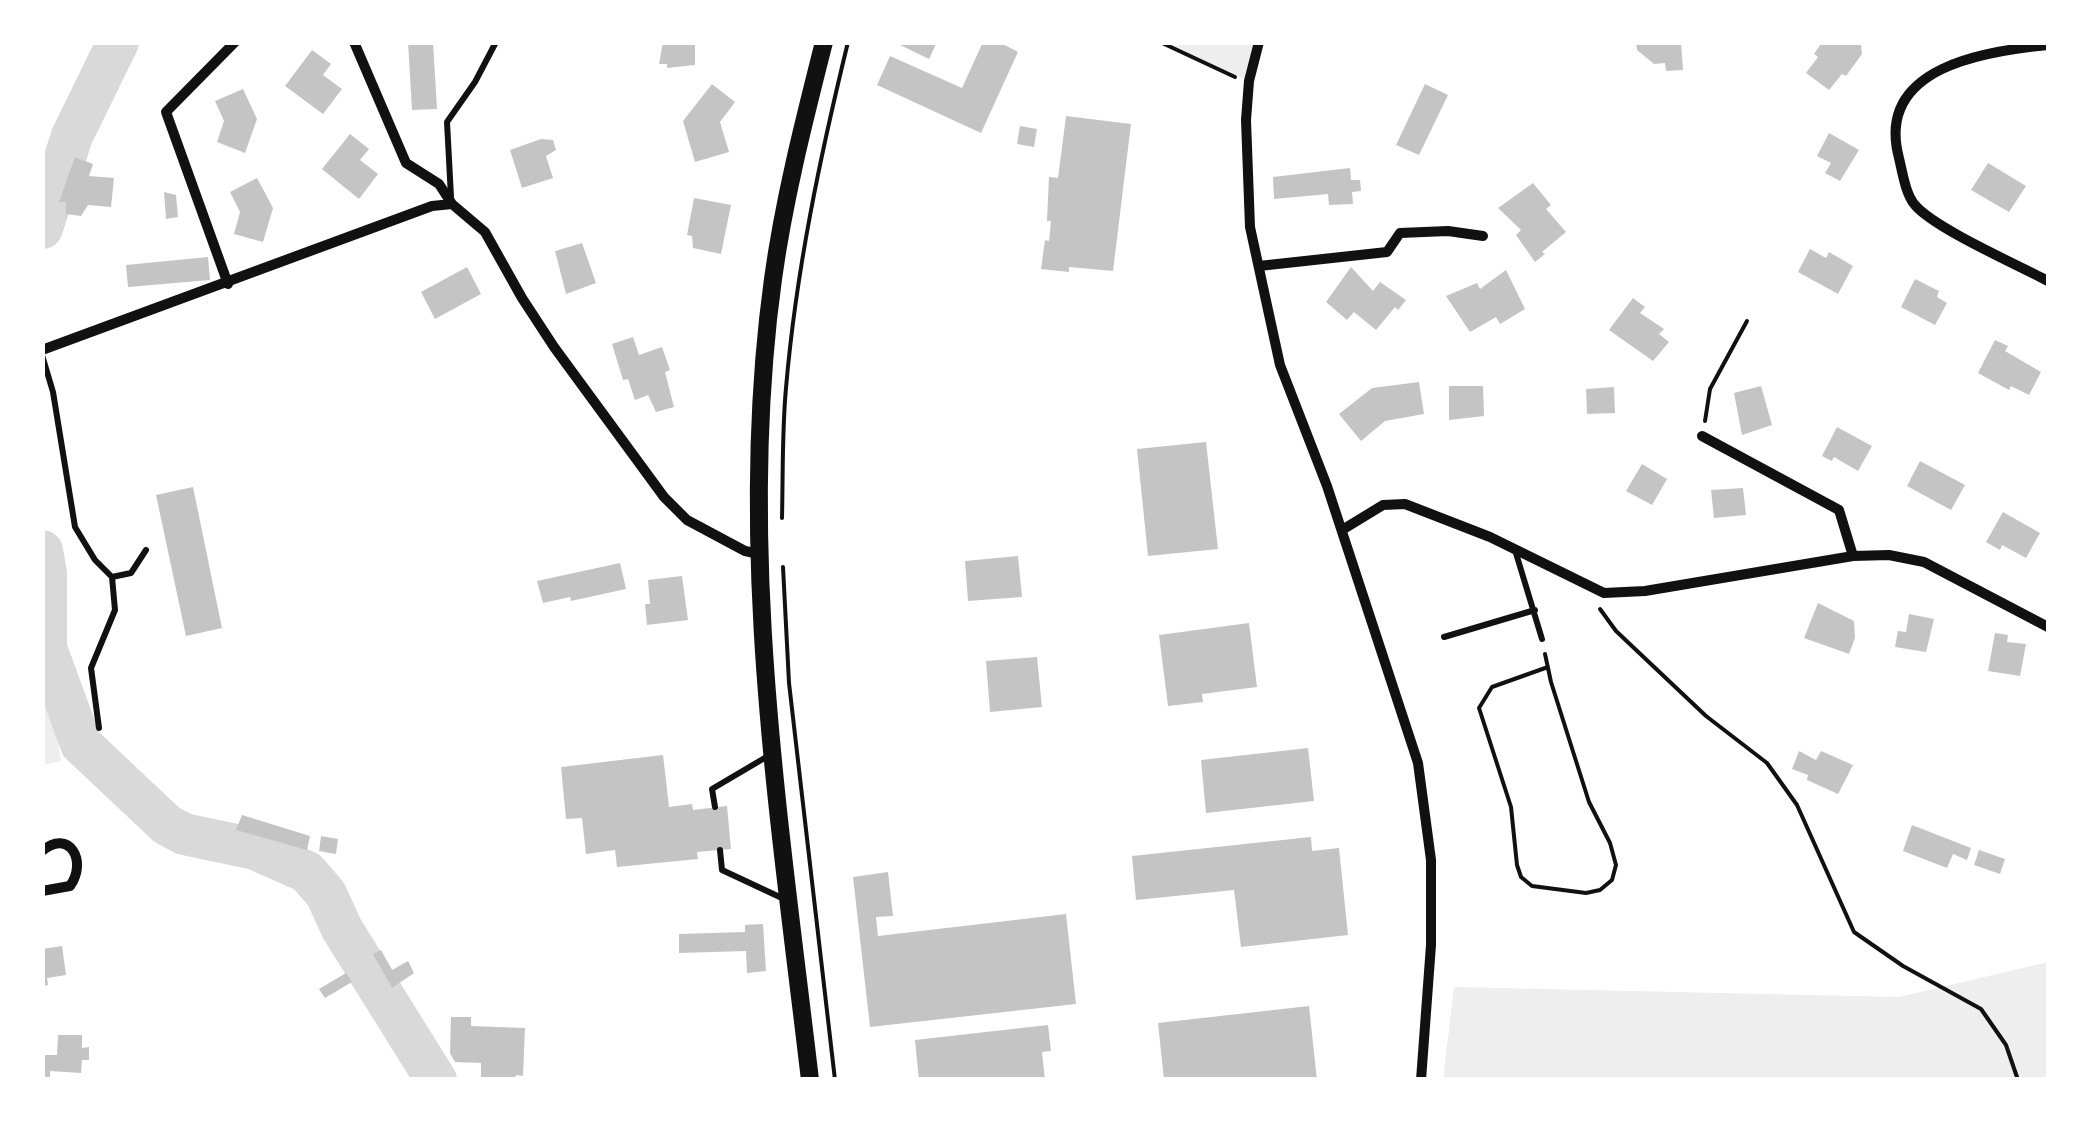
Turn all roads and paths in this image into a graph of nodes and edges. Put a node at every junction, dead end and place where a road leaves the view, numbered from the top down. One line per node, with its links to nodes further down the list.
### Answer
1 (234, 42): 14 (street)
2 (354, 42): 10 (street)
3 (496, 42): 10 (lane)
4 (824, 42): 23 (main road)
5 (848, 42): 18 (path)
6 (1160, 42): 9 (path)
7 (1259, 42): 9 (street)
8 (2048, 45): 13 (street)
9 (1249, 81): 12 (street)
10 (452, 204): 14 (street); 23 (street)
11 (1482, 236): 12 (street)
12 (1259, 266): 19 (street)
13 (2048, 282)
14 (228, 284): 16 (street)
15 (1747, 320): 17 (path)
16 (42, 353): 25 (lane)
17 (1702, 436): 24 (street)
18 (782, 520)
19 (1342, 530): 20 (street); 41 (street)
20 (1515, 548): 26 (street); 27 (lane)
21 (146, 550): 25 (lane)
22 (782, 550): 40 (path)
23 (759, 554): 33 (main road)
24 (1853, 556): 26 (street); 28 (street)
25 (112, 577): 32 (lane)
26 (1575, 578): 42 (path)
27 (1534, 610): 29 (lane); 30 (lane)
28 (2048, 626)
29 (1444, 636)
30 (1542, 639): 31 (path)
31 (1548, 667): 31 (path)
32 (100, 728)
33 (773, 753): 34 (lane); 38 (main road)
34 (715, 808)
35 (720, 850): 38 (lane)
36 (42, 851): 37 (street)
37 (42, 891)
38 (790, 902): 39 (main road)
39 (810, 1080)
40 (835, 1080)
41 (1422, 1080)
42 (2018, 1080)

